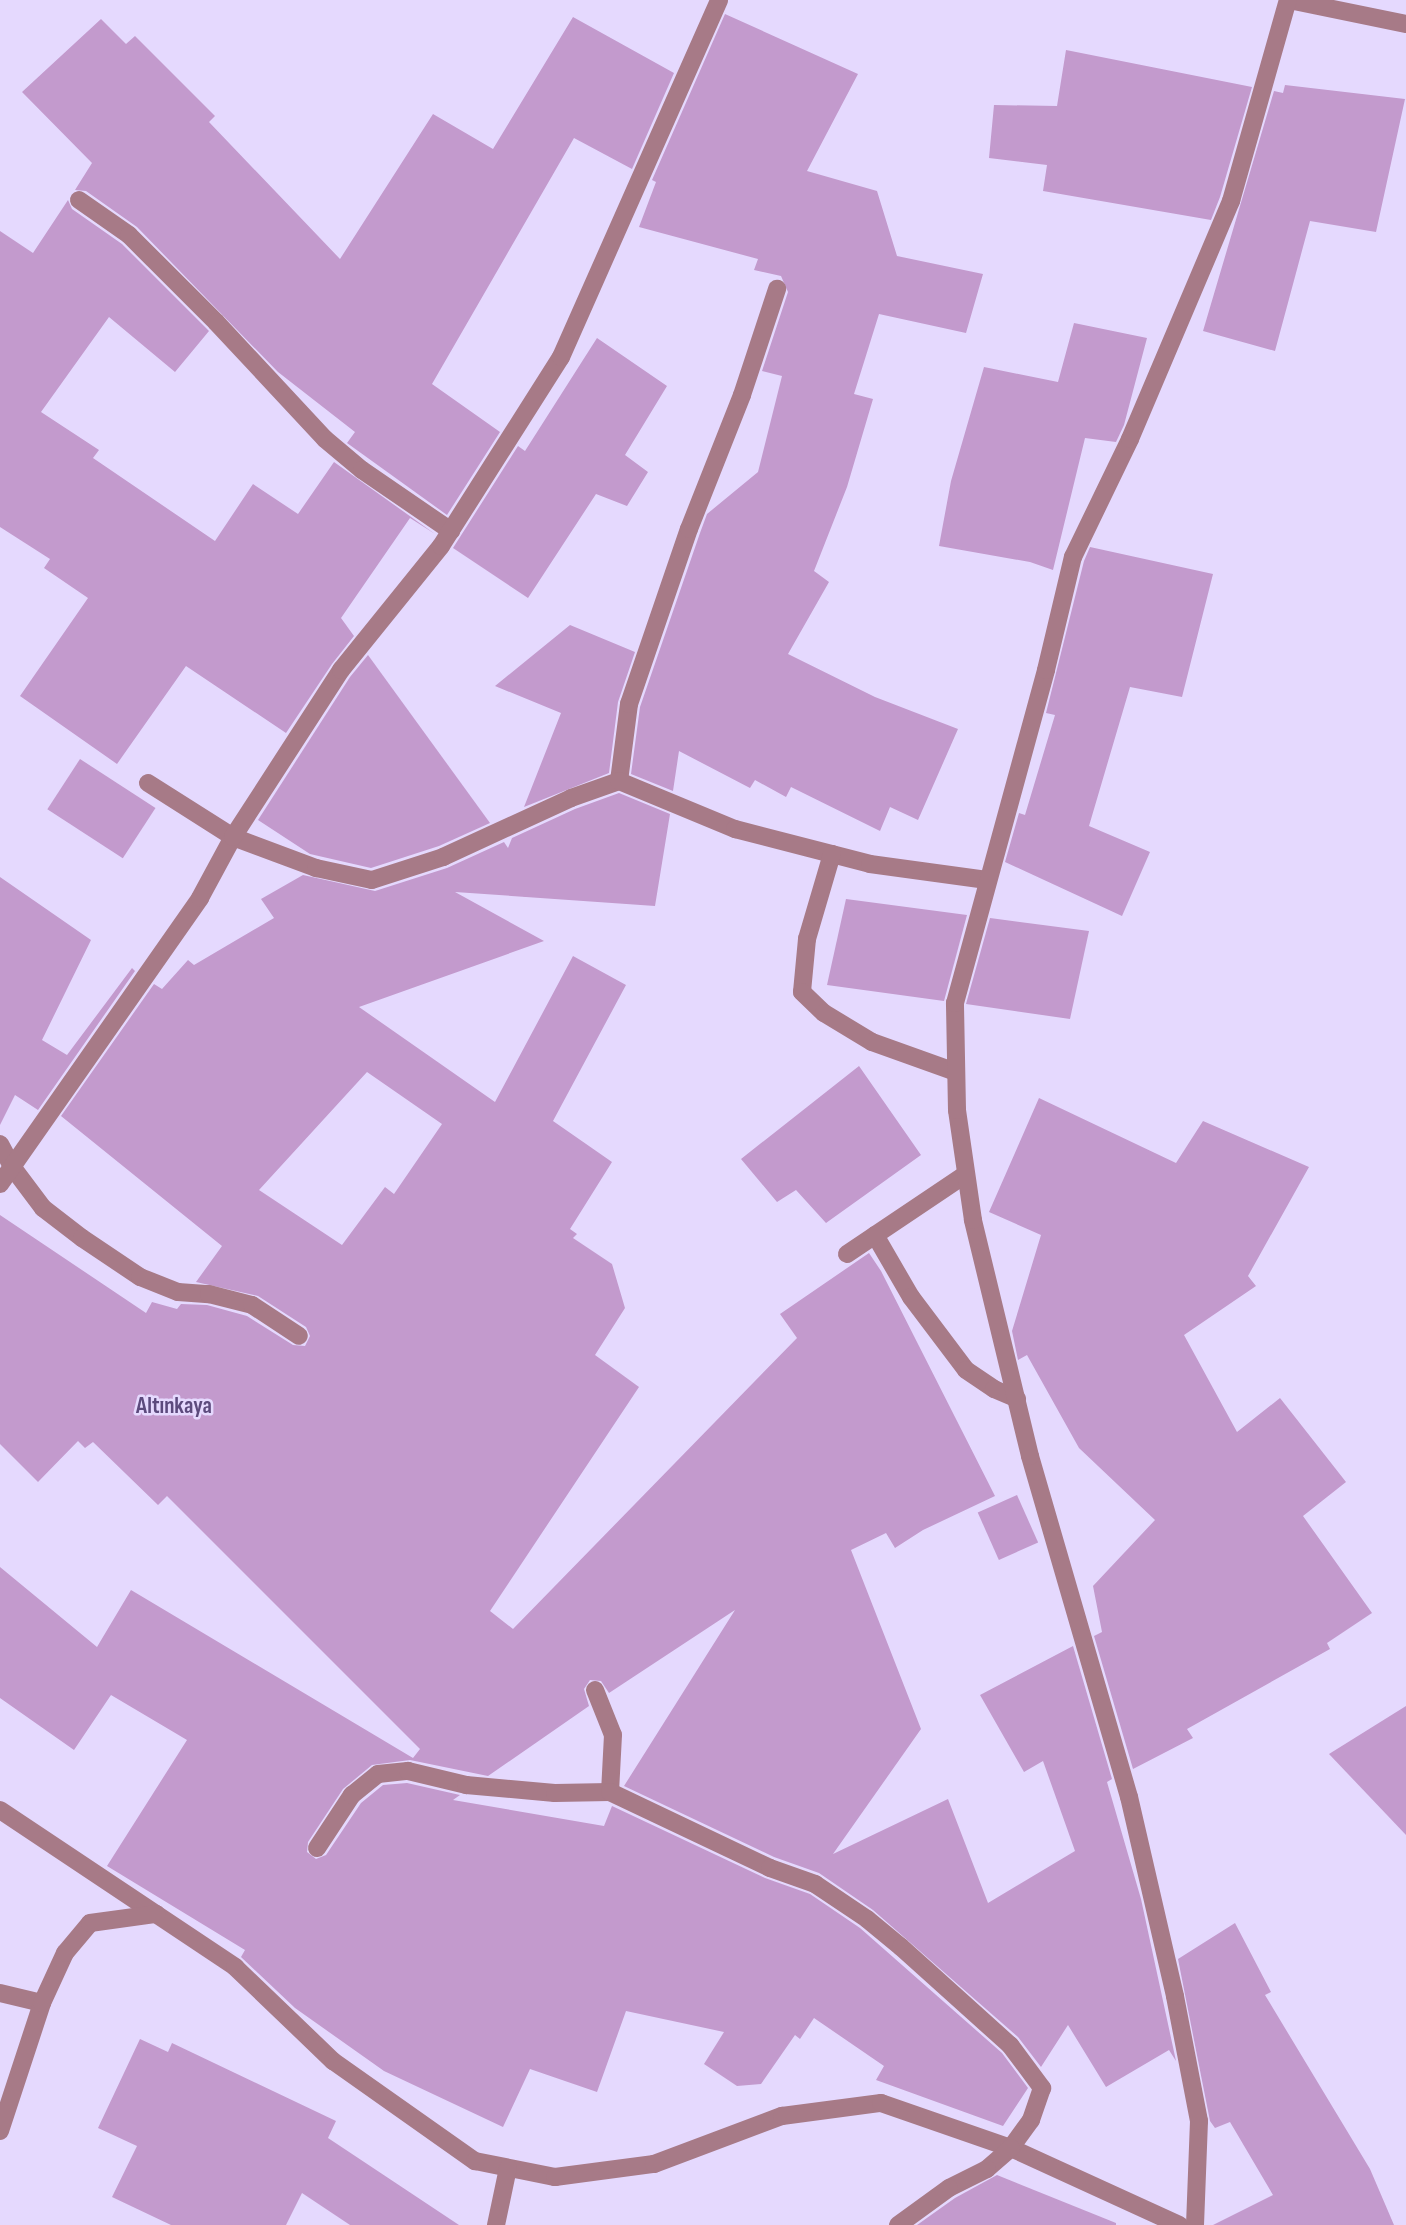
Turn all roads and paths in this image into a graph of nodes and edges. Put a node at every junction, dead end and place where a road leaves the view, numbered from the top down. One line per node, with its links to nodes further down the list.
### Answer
1 (719, 0): 6 (street)
2 (1288, 0): 3 (street); 11 (street)
3 (1406, 24)
4 (79, 200): 6 (street)
5 (777, 289): 7 (street)
6 (451, 531): 9 (street)
7 (620, 781): 9 (street); 10 (street)
8 (148, 783): 9 (street)
9 (233, 837): 14 (street)
10 (832, 854): 11 (street); 12 (street)
11 (987, 880): 12 (street)
12 (956, 1072): 15 (street)
13 (0, 1144): 14 (street)
14 (13, 1168): 16 (street); 19 (street)
15 (966, 1174): 17 (street); 20 (street)
16 (0, 1184)
17 (875, 1235): 18 (street); 20 (street)
18 (847, 1254)
19 (299, 1336)
20 (1017, 1399): 34 (street)
21 (595, 1690): 22 (street)
22 (610, 1792): 24 (street); 29 (street)
23 (0, 1810): 25 (street)
24 (317, 1848)
25 (156, 1914): 27 (street); 30 (street)
26 (0, 1993): 27 (street)
27 (42, 2003): 28 (street)
28 (0, 2131)
29 (1011, 2148): 30 (street); 32 (street); 33 (street)
30 (508, 2168): 31 (street)
31 (496, 2225)
32 (898, 2225)
33 (1179, 2225)
34 (1195, 2225)

